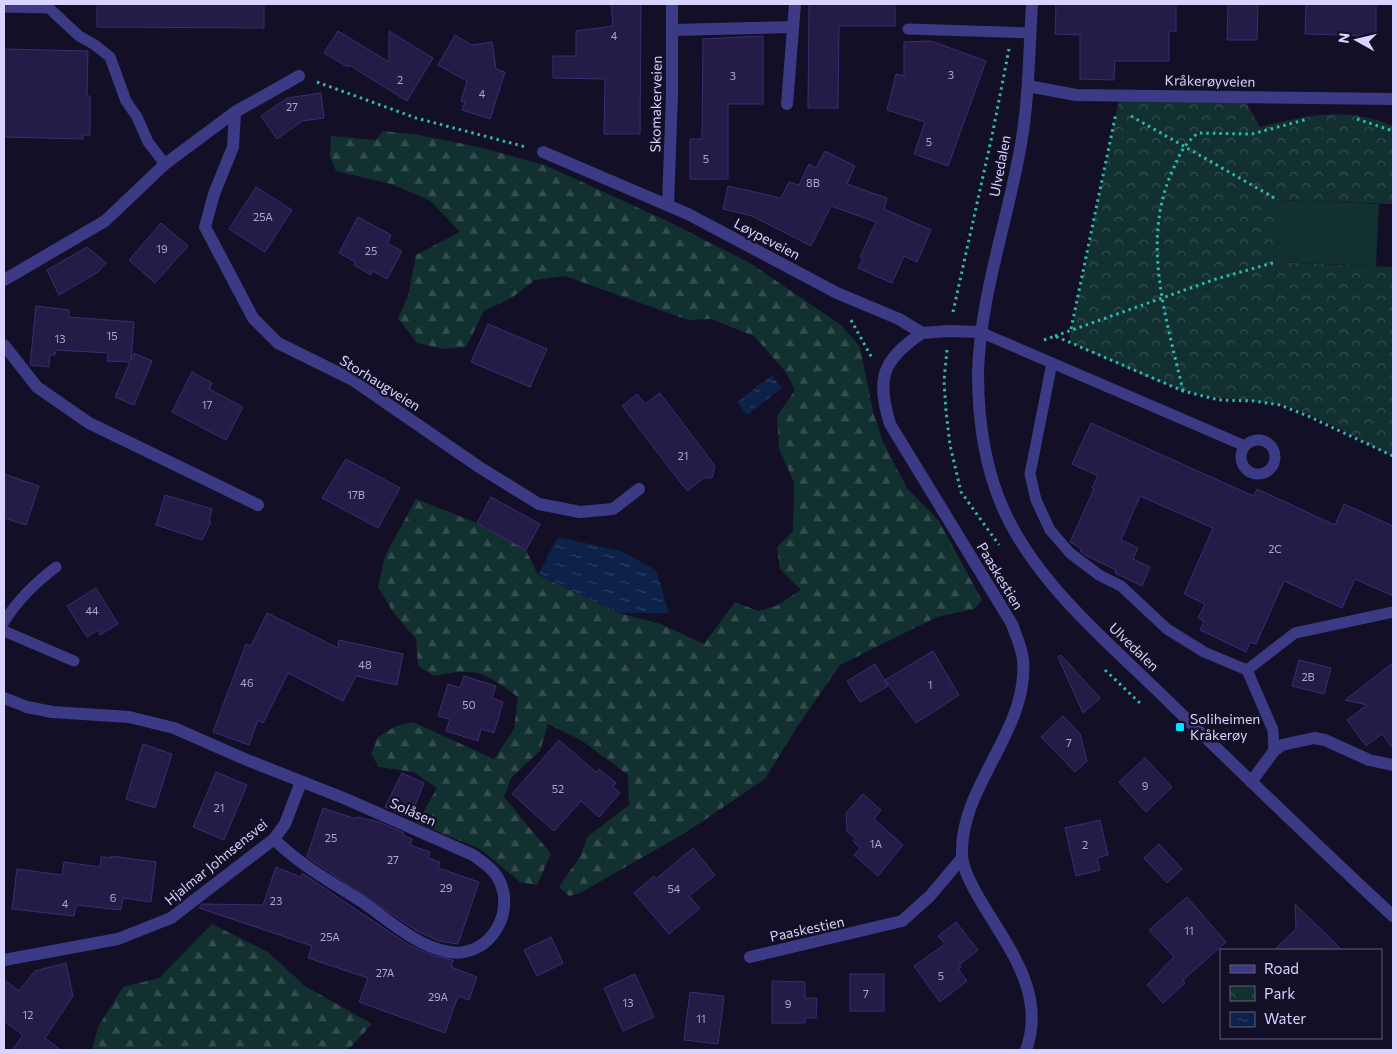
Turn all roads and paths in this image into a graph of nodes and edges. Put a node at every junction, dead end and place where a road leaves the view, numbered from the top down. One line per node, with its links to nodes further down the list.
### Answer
1 (672, 4): 6 (street, Skomakerveien)
2 (795, 4): 5 (street)
3 (1032, 4): 8 (street, Ulvedalen)
4 (4, 7): 20 (lane)
5 (793, 27): 6 (street); 13 (street)
6 (672, 30): 22 (street, Skomakerveien)
7 (908, 30): 8 (lane)
8 (1030, 33): 10 (street, Ulvedalen)
9 (300, 76): 14 (street); 19 (path)
10 (1028, 86): 12 (street, Kråkerøyveien); 28 (street, Ulvedalen)
11 (1393, 99): 12 (street, Kråkerøyveien)
12 (1118, 101): 18 (path); 27 (path)
13 (787, 104)
14 (235, 112): 20 (street); 38 (street, Storhaugveien)
15 (1315, 119): 18 (path)
16 (1349, 119): 17 (path)
17 (1393, 131)
18 (1184, 145): 21 (path); 26 (path)
19 (543, 152): 22 (street, Løypeveien)
20 (164, 164): 24 (street)
21 (1278, 200)
22 (668, 205): 25 (street, Løypeveien)
23 (1276, 262): 26 (path)
24 (4, 280)
25 (837, 293): 29 (street, Løypeveien); 34 (path)
26 (1162, 298): 27 (path); 35 (path)
27 (1071, 328): 30 (path)
28 (980, 332): 29 (street); 32 (lane); 50 (street, Ulvedalen)
29 (922, 333): 34 (street, Paaskestien)
30 (1055, 336): 32 (path); 35 (path)
31 (4, 345): 39 (street)
32 (1020, 349): 33 (lane)
33 (1052, 363): 36 (lane); 45 (lane)
34 (884, 379): 52 (street, Paaskestien)
35 (1184, 391): 37 (path)
36 (1245, 446)
37 (1393, 456)
38 (638, 489)
39 (258, 505)
40 (56, 567): 42 (lane)
41 (1393, 612): 45 (lane)
42 (4, 622)
43 (4, 631): 44 (lane)
44 (74, 661)
45 (1247, 670): 47 (lane)
46 (4, 698): 49 (street, Solåsen)
47 (1274, 751): 48 (street); 50 (street)
48 (1393, 765)
49 (301, 782): 51 (street, Hjalmar Johnsensvei); 51 (street, Solåsen)
50 (1251, 782): 53 (street, Ulvedalen)
51 (274, 840): 55 (street, Hjalmar Johnsensvei)
52 (962, 858): 54 (street, Paaskestien); 56 (street, Paaskestien)
53 (1393, 916)
54 (750, 957)
55 (4, 960)
56 (1026, 1050)

